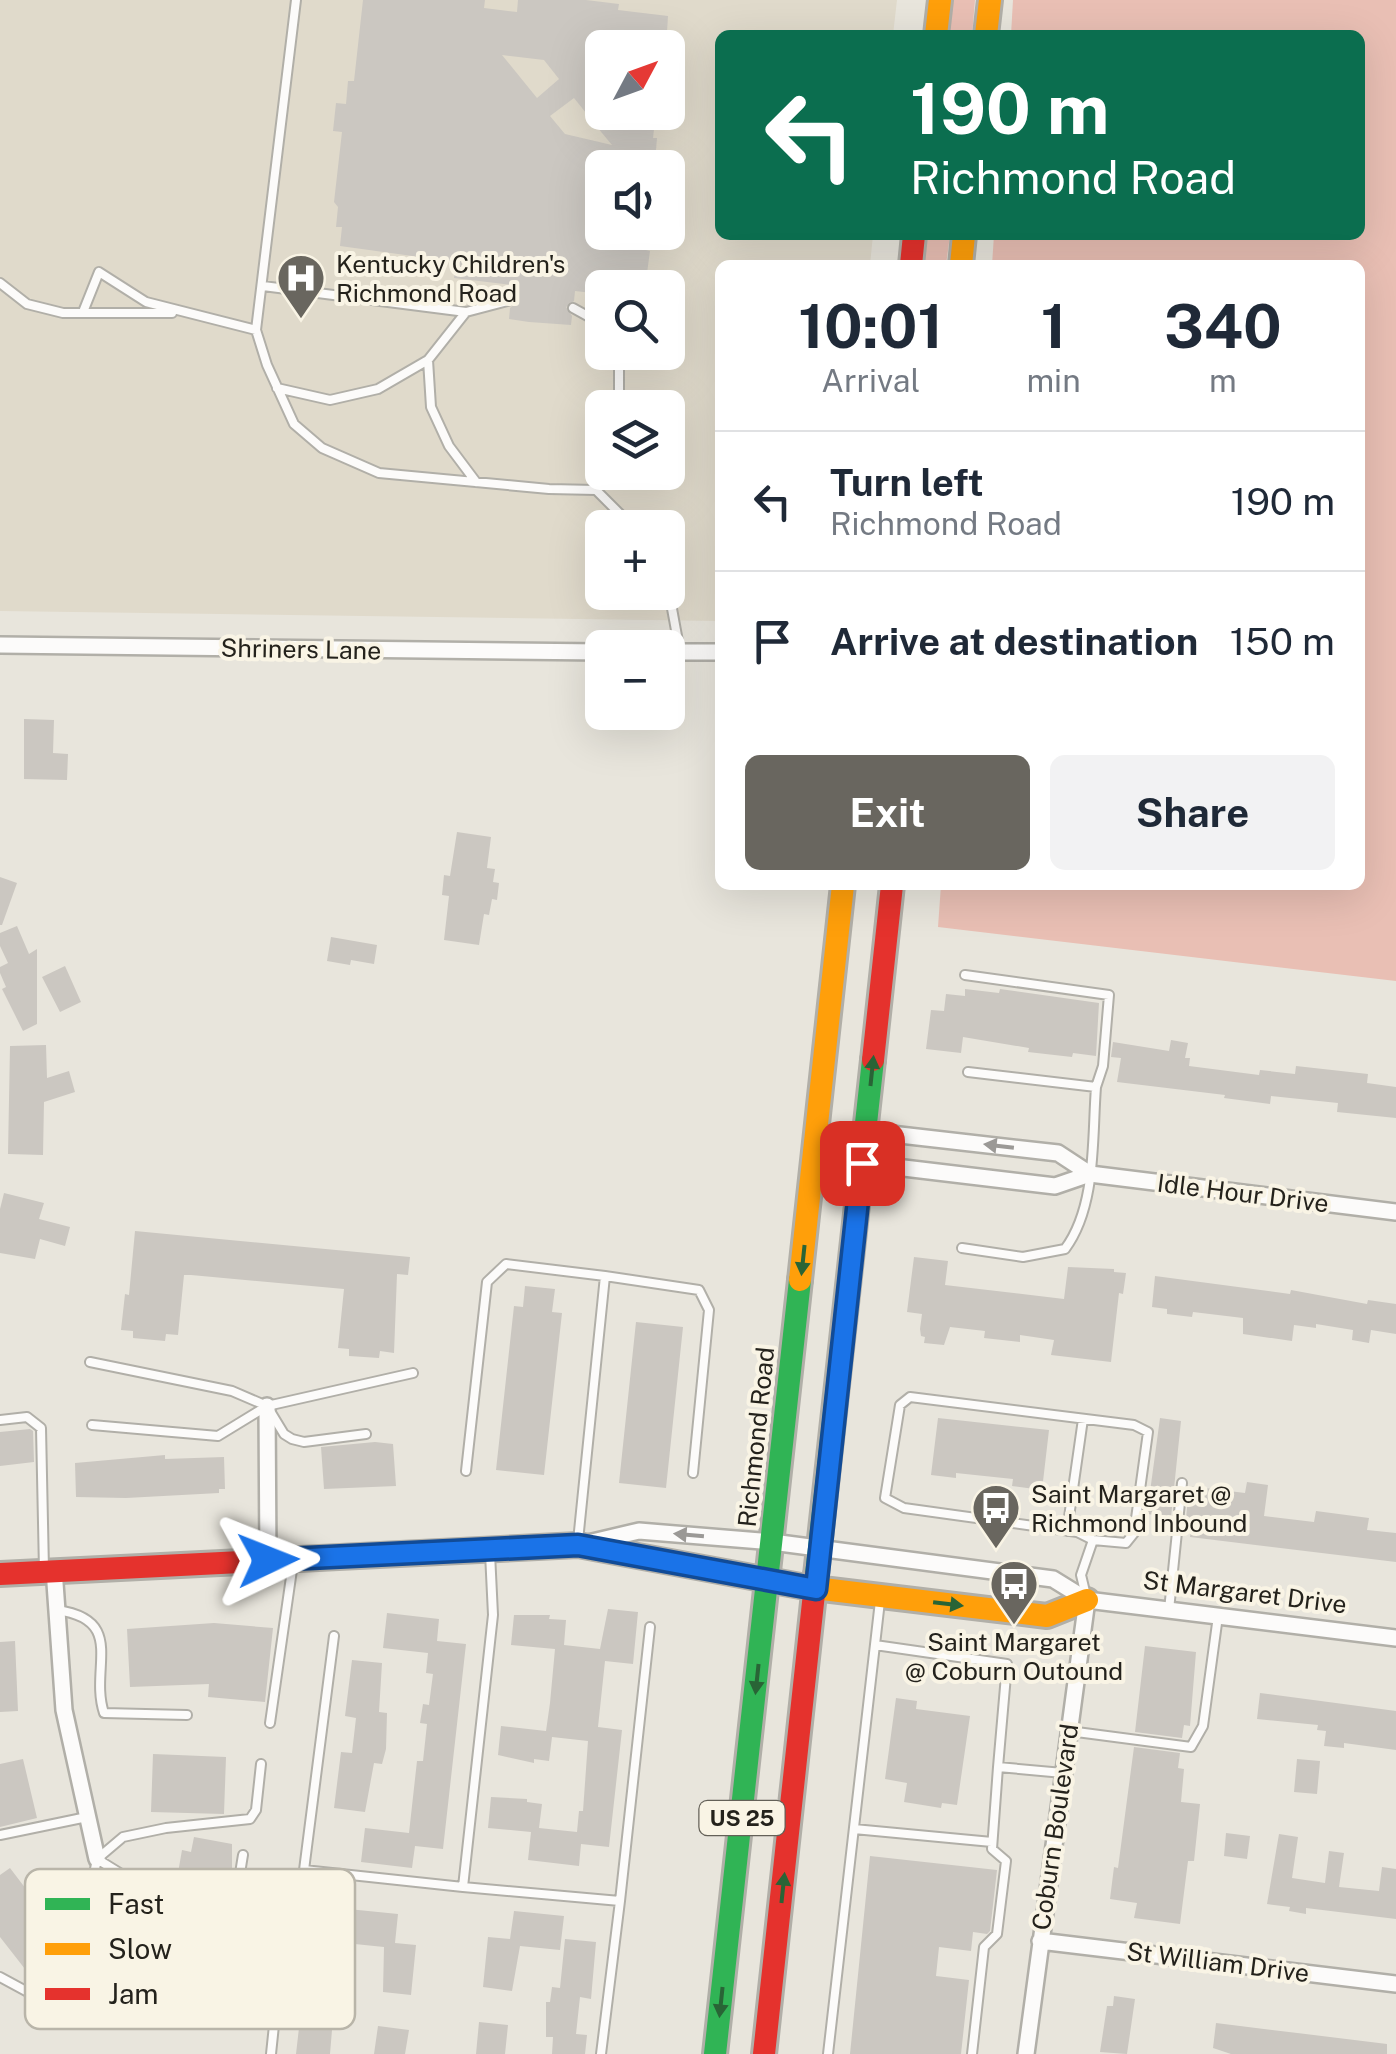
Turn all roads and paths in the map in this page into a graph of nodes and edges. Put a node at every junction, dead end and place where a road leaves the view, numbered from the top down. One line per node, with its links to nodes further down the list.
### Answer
1 (296, 0): 7 (lane)
2 (940, 0): 4 (main road)
3 (990, 0): 5 (main road)
4 (937, 30)
5 (987, 30)
6 (0, 283): 10 (lane)
7 (264, 286): 12 (lane); 14 (lane)
8 (511, 300): 12 (lane)
9 (573, 308): 13 (lane)
10 (84, 312): 11 (lane); 11 (lane)
11 (182, 312): 14 (lane)
12 (466, 312): 15 (lane)
13 (585, 315)
14 (256, 330): 16 (lane)
15 (428, 360): 16 (lane); 17 (lane)
16 (277, 388): 17 (lane)
17 (476, 482): 18 (lane)
18 (585, 489)
19 (596, 490): 20 (lane)
20 (616, 510)
21 (0, 645): 22 (street, Shriners Lane)
22 (585, 652)
23 (685, 652): 24 (street)
24 (715, 652)
25 (842, 890): 31 (main road, Richmond Road / US 25)
26 (891, 890): 30 (main road, US 25, one-way to 26)
27 (964, 974): 29 (lane)
28 (968, 1072): 29 (lane)
29 (1096, 1087): 33 (lane)
30 (865, 1131): 31 (street, Idle Hour Drive); 32 (main road, US 25); 33 (street, Idle Hour Drive, one-way to 30)
31 (815, 1142): 32 (street, Idle Hour Drive); 49 (main road, Richmond Road / US 25, one-way to 49)
32 (862, 1163): 33 (street, Idle Hour Drive); 52 (main road, US 25)
33 (1090, 1174): 34 (street, Idle Hour Drive); 35 (lane)
34 (1396, 1212)
35 (962, 1248)
36 (605, 1276): 44 (lane); 45 (lane); 50 (lane)
37 (90, 1362): 39 (lane)
38 (412, 1373): 39 (lane)
39 (267, 1406): 42 (lane); 43 (lane); 54 (street)
40 (1083, 1418): 47 (lane); 47 (lane); 48 (lane)
41 (0, 1420): 55 (lane)
42 (92, 1425)
43 (366, 1434)
44 (466, 1471)
45 (692, 1473)
46 (1182, 1484): 62 (lane)
47 (1067, 1531): 48 (lane)
48 (1093, 1540): 60 (lane)
49 (772, 1542): 50 (street, St Margaret Drive, one-way to 50); 52 (street, St Margaret Drive); 57 (main road, Richmond Road / US 25)
50 (578, 1545): 51 (main road, St Margaret Drive); 57 (main road, St Margaret Drive)
51 (490, 1548): 53 (main road, St Margaret Drive); 85 (lane)
52 (820, 1551): 58 (main road, US 25); 60 (street, St Margaret Drive)
53 (293, 1558): 54 (main road, St Margaret Drive); 69 (lane)
54 (268, 1560): 55 (main road, St Margaret Drive)
55 (49, 1570): 56 (main road, St Margaret Drive); 61 (street)
56 (0, 1574)
57 (768, 1582): 58 (main road, St Margaret Drive); 94 (main road, Richmond Road / US 25, one-way to 94)
58 (816, 1589): 59 (main road, St Margaret Drive); 95 (main road, US 25, one-way to 58)
59 (880, 1596): 60 (main road, St Margaret Drive, one-way to 60); 67 (lane)
60 (1087, 1600): 62 (street, St Margaret Drive); 70 (street, Coburn Boulevard)
61 (57, 1610): 68 (lane); 74 (street)
62 (1169, 1610): 63 (street, St Margaret Drive)
63 (1218, 1616): 66 (street, St Margaret Drive); 70 (lane)
64 (650, 1628): 86 (lane)
65 (334, 1636): 83 (lane)
66 (1396, 1638)
67 (875, 1645): 72 (lane); 75 (lane)
68 (187, 1715)
69 (270, 1723)
70 (1069, 1731): 73 (street, Coburn Boulevard)
71 (261, 1764): 79 (lane)
72 (998, 1767): 73 (lane); 77 (lane)
73 (1063, 1773): 87 (street, Coburn Boulevard)
74 (87, 1817): 76 (lane); 79 (street)
75 (854, 1829): 77 (lane); 96 (lane)
76 (0, 1835)
77 (992, 1842): 97 (lane)
78 (243, 1855): 82 (lane)
79 (97, 1858): 80 (lane); 81 (lane)
80 (95, 1869)
81 (115, 1869)
82 (241, 1869)
83 (304, 1869)
84 (355, 1875): 85 (lane)
85 (463, 1886): 86 (lane)
86 (620, 1901): 93 (lane)
87 (1040, 1941): 89 (street, St William Drive); 98 (street, Coburn Boulevard)
88 (0, 1977): 90 (lane)
89 (1396, 1984)
90 (25, 1991)
91 (273, 2029): 92 (lane)
92 (270, 2054)
93 (601, 2054)
94 (716, 2054)
95 (764, 2054)
96 (828, 2054)
97 (972, 2054)
98 (1026, 2054)

